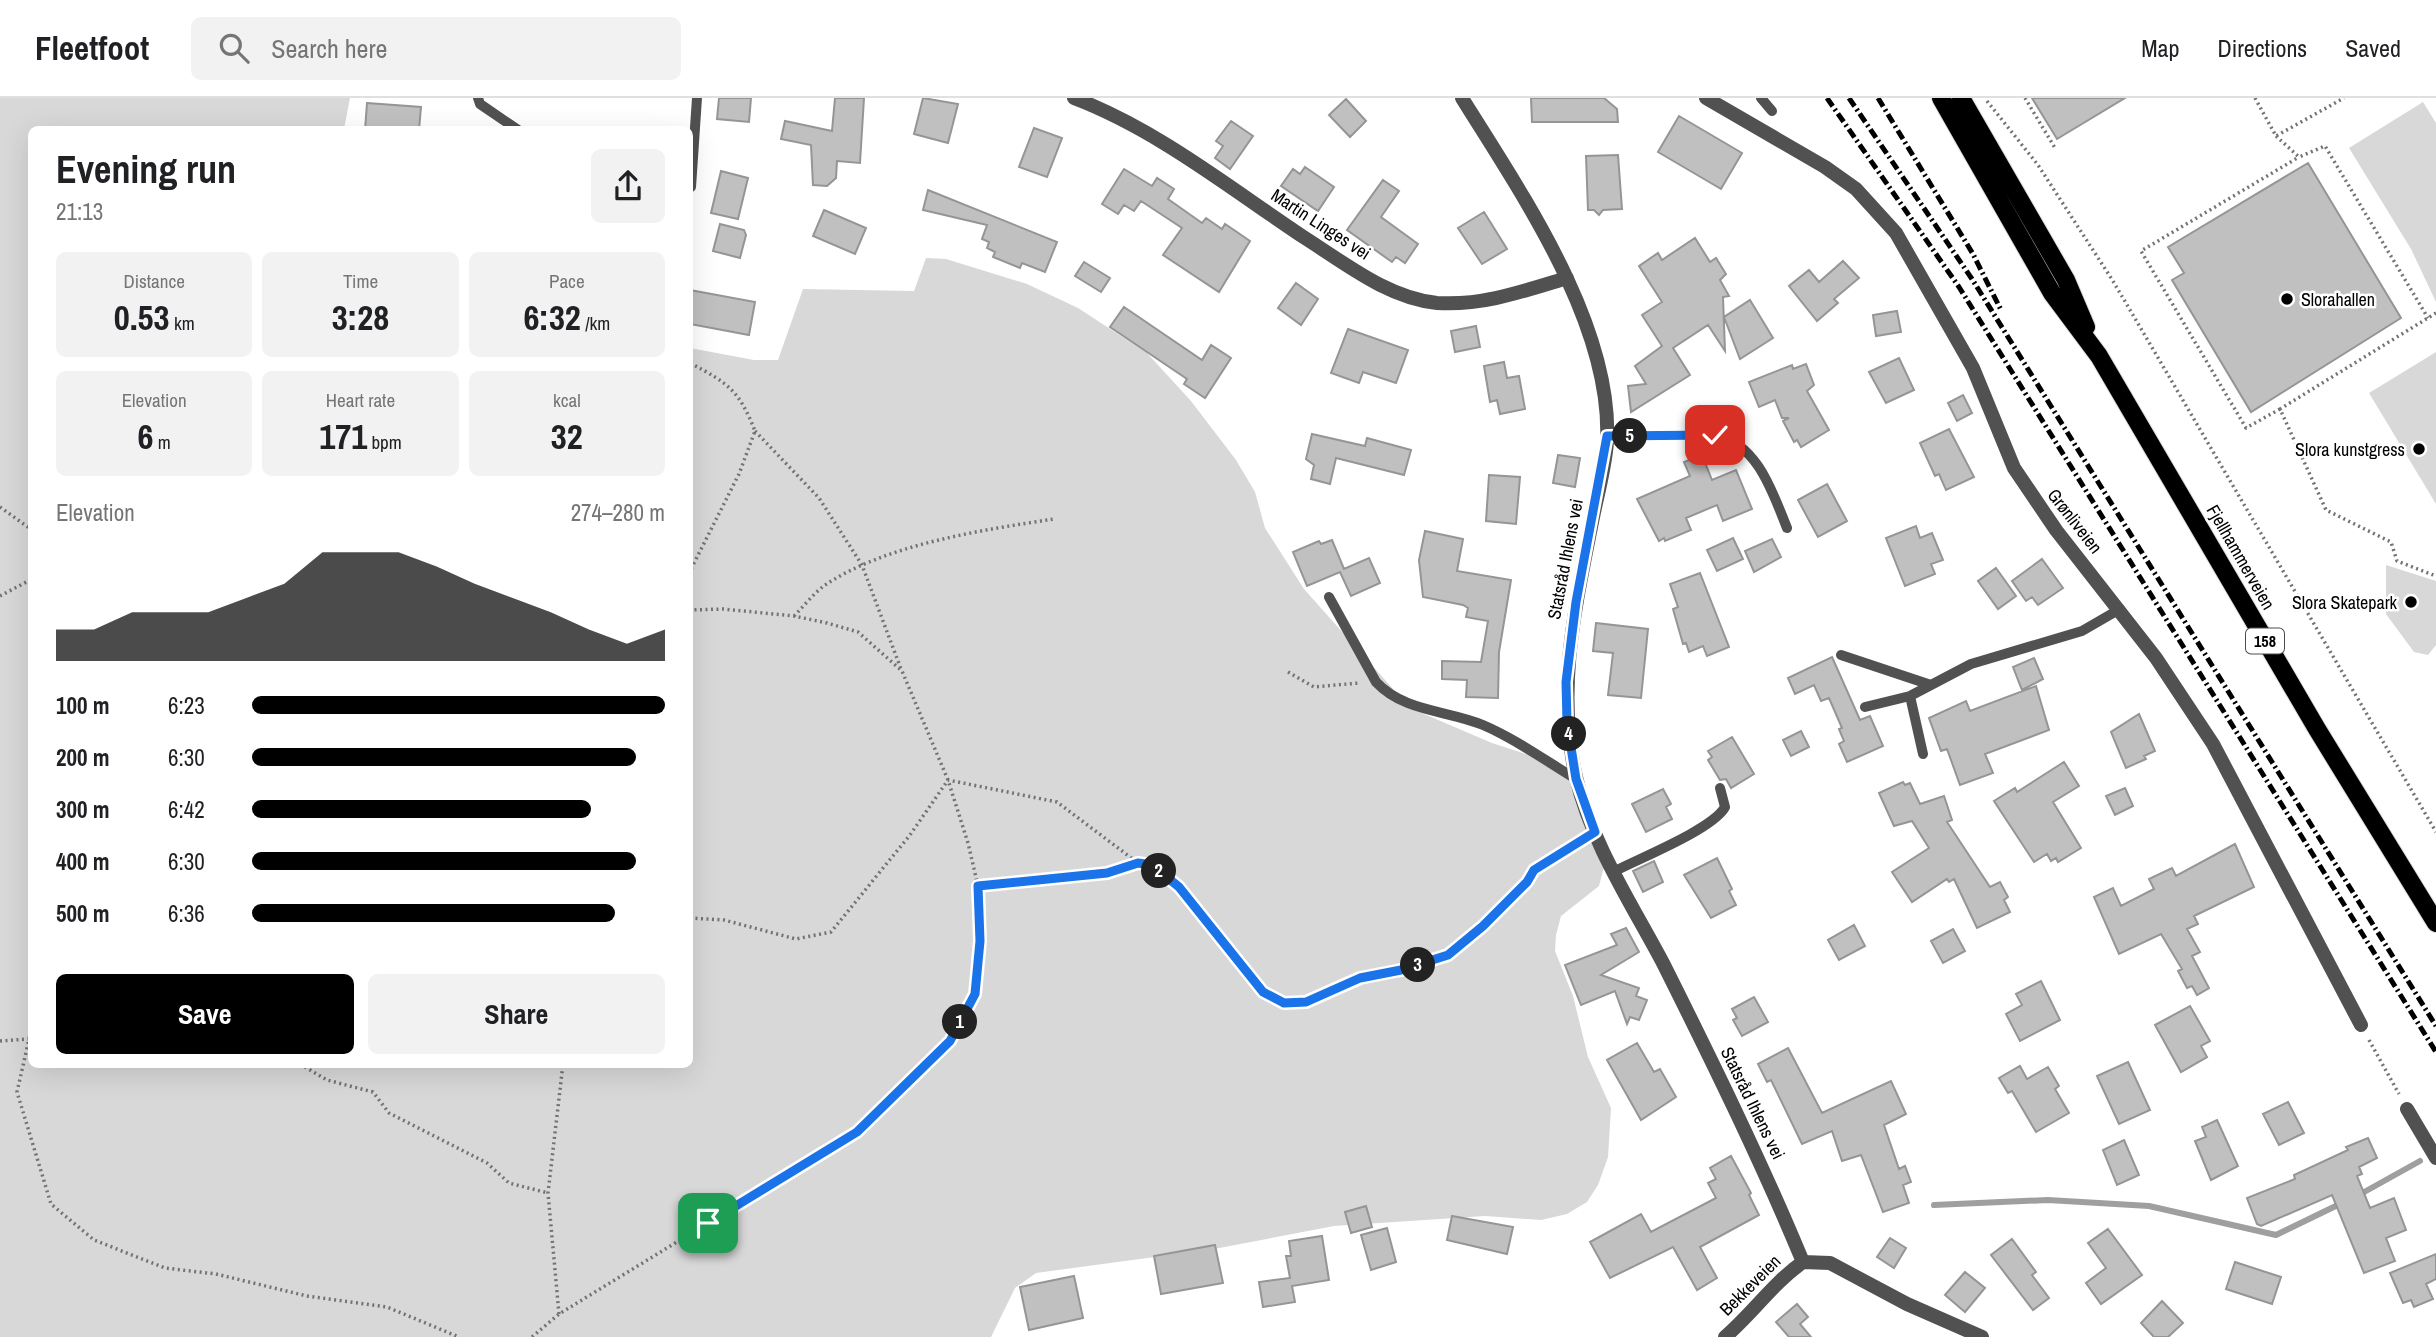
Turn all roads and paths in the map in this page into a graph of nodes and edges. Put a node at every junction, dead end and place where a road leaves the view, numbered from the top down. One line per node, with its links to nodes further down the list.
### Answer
1 (478, 98): 14 (lane)
2 (697, 98): 17 (lane)
3 (1074, 98): 19 (street, Martin Linges vei)
4 (1462, 98): 19 (street, Statsråd Ihlens vei)
5 (1706, 98): 37 (street, Grønliveien)
6 (1761, 98): 13 (lane)
7 (1941, 98): 22 (main road, Fjellhammerveien / 158)
8 (1961, 98): 22 (main road, Fjellhammerveien / 158)
9 (1985, 98): 52 (path)
10 (2025, 98): 16 (path)
11 (2255, 98): 15 (path)
12 (2344, 98): 15 (path)
13 (1772, 111)
14 (512, 126)
15 (2276, 136): 18 (path)
16 (2056, 148)
17 (693, 157)
18 (2299, 157): 21 (path); 24 (path)
19 (1567, 278): 26 (street, Statsråd Ihlens vei)
20 (2436, 313): 21 (path)
21 (2428, 318): 24 (path)
22 (2099, 356): 57 (main road, Fjellhammerveien / 158)
23 (693, 364): 25 (path)
24 (2280, 410): 33 (path)
25 (755, 431): 31 (path); 32 (path)
26 (1607, 436): 30 (lane); 48 (street, Statsråd Ihlens vei)
27 (0, 507): 29 (path)
28 (1054, 519): 32 (path)
29 (28, 527)
30 (1787, 528)
31 (693, 564)
32 (862, 565): 39 (path); 41 (path)
33 (2436, 576)
34 (28, 581): 35 (path)
35 (0, 596)
36 (1329, 597): 43 (lane)
37 (2120, 609): 44 (lane); 58 (street, Grønliveien)
38 (693, 610): 39 (path)
39 (794, 616): 41 (path)
40 (1841, 655): 44 (lane)
41 (902, 671): 49 (path)
42 (1288, 673): 43 (path)
43 (1376, 682): 48 (lane)
44 (1931, 685): 45 (lane)
45 (1910, 696): 46 (lane); 47 (lane)
46 (1865, 707)
47 (1923, 754)
48 (1576, 779): 51 (street, Statsråd Ihlens vei)
49 (947, 780): 53 (path); 55 (path); 56 (path)
50 (1720, 788): 54 (lane)
51 (1595, 832): 53 (path); 54 (street, Statsråd Ihlens vei)
52 (2436, 832)
53 (1138, 863): 55 (path)
54 (1615, 871): 67 (street, Statsråd Ihlens vei)
55 (978, 886): 68 (path)
56 (693, 918)
57 (2436, 923)
58 (2361, 1025): 64 (path)
59 (28, 1039): 60 (path)
60 (0, 1041)
61 (28, 1043): 70 (path)
62 (307, 1068): 66 (path)
63 (563, 1068): 66 (path)
64 (2407, 1109): 65 (street)
65 (2436, 1158)
66 (548, 1194): 68 (path)
67 (1803, 1262): 71 (street, Bekkeveien); 72 (street)
68 (559, 1314): 69 (path)
69 (532, 1336)
70 (459, 1337)
71 (1726, 1337)
72 (1982, 1337)

